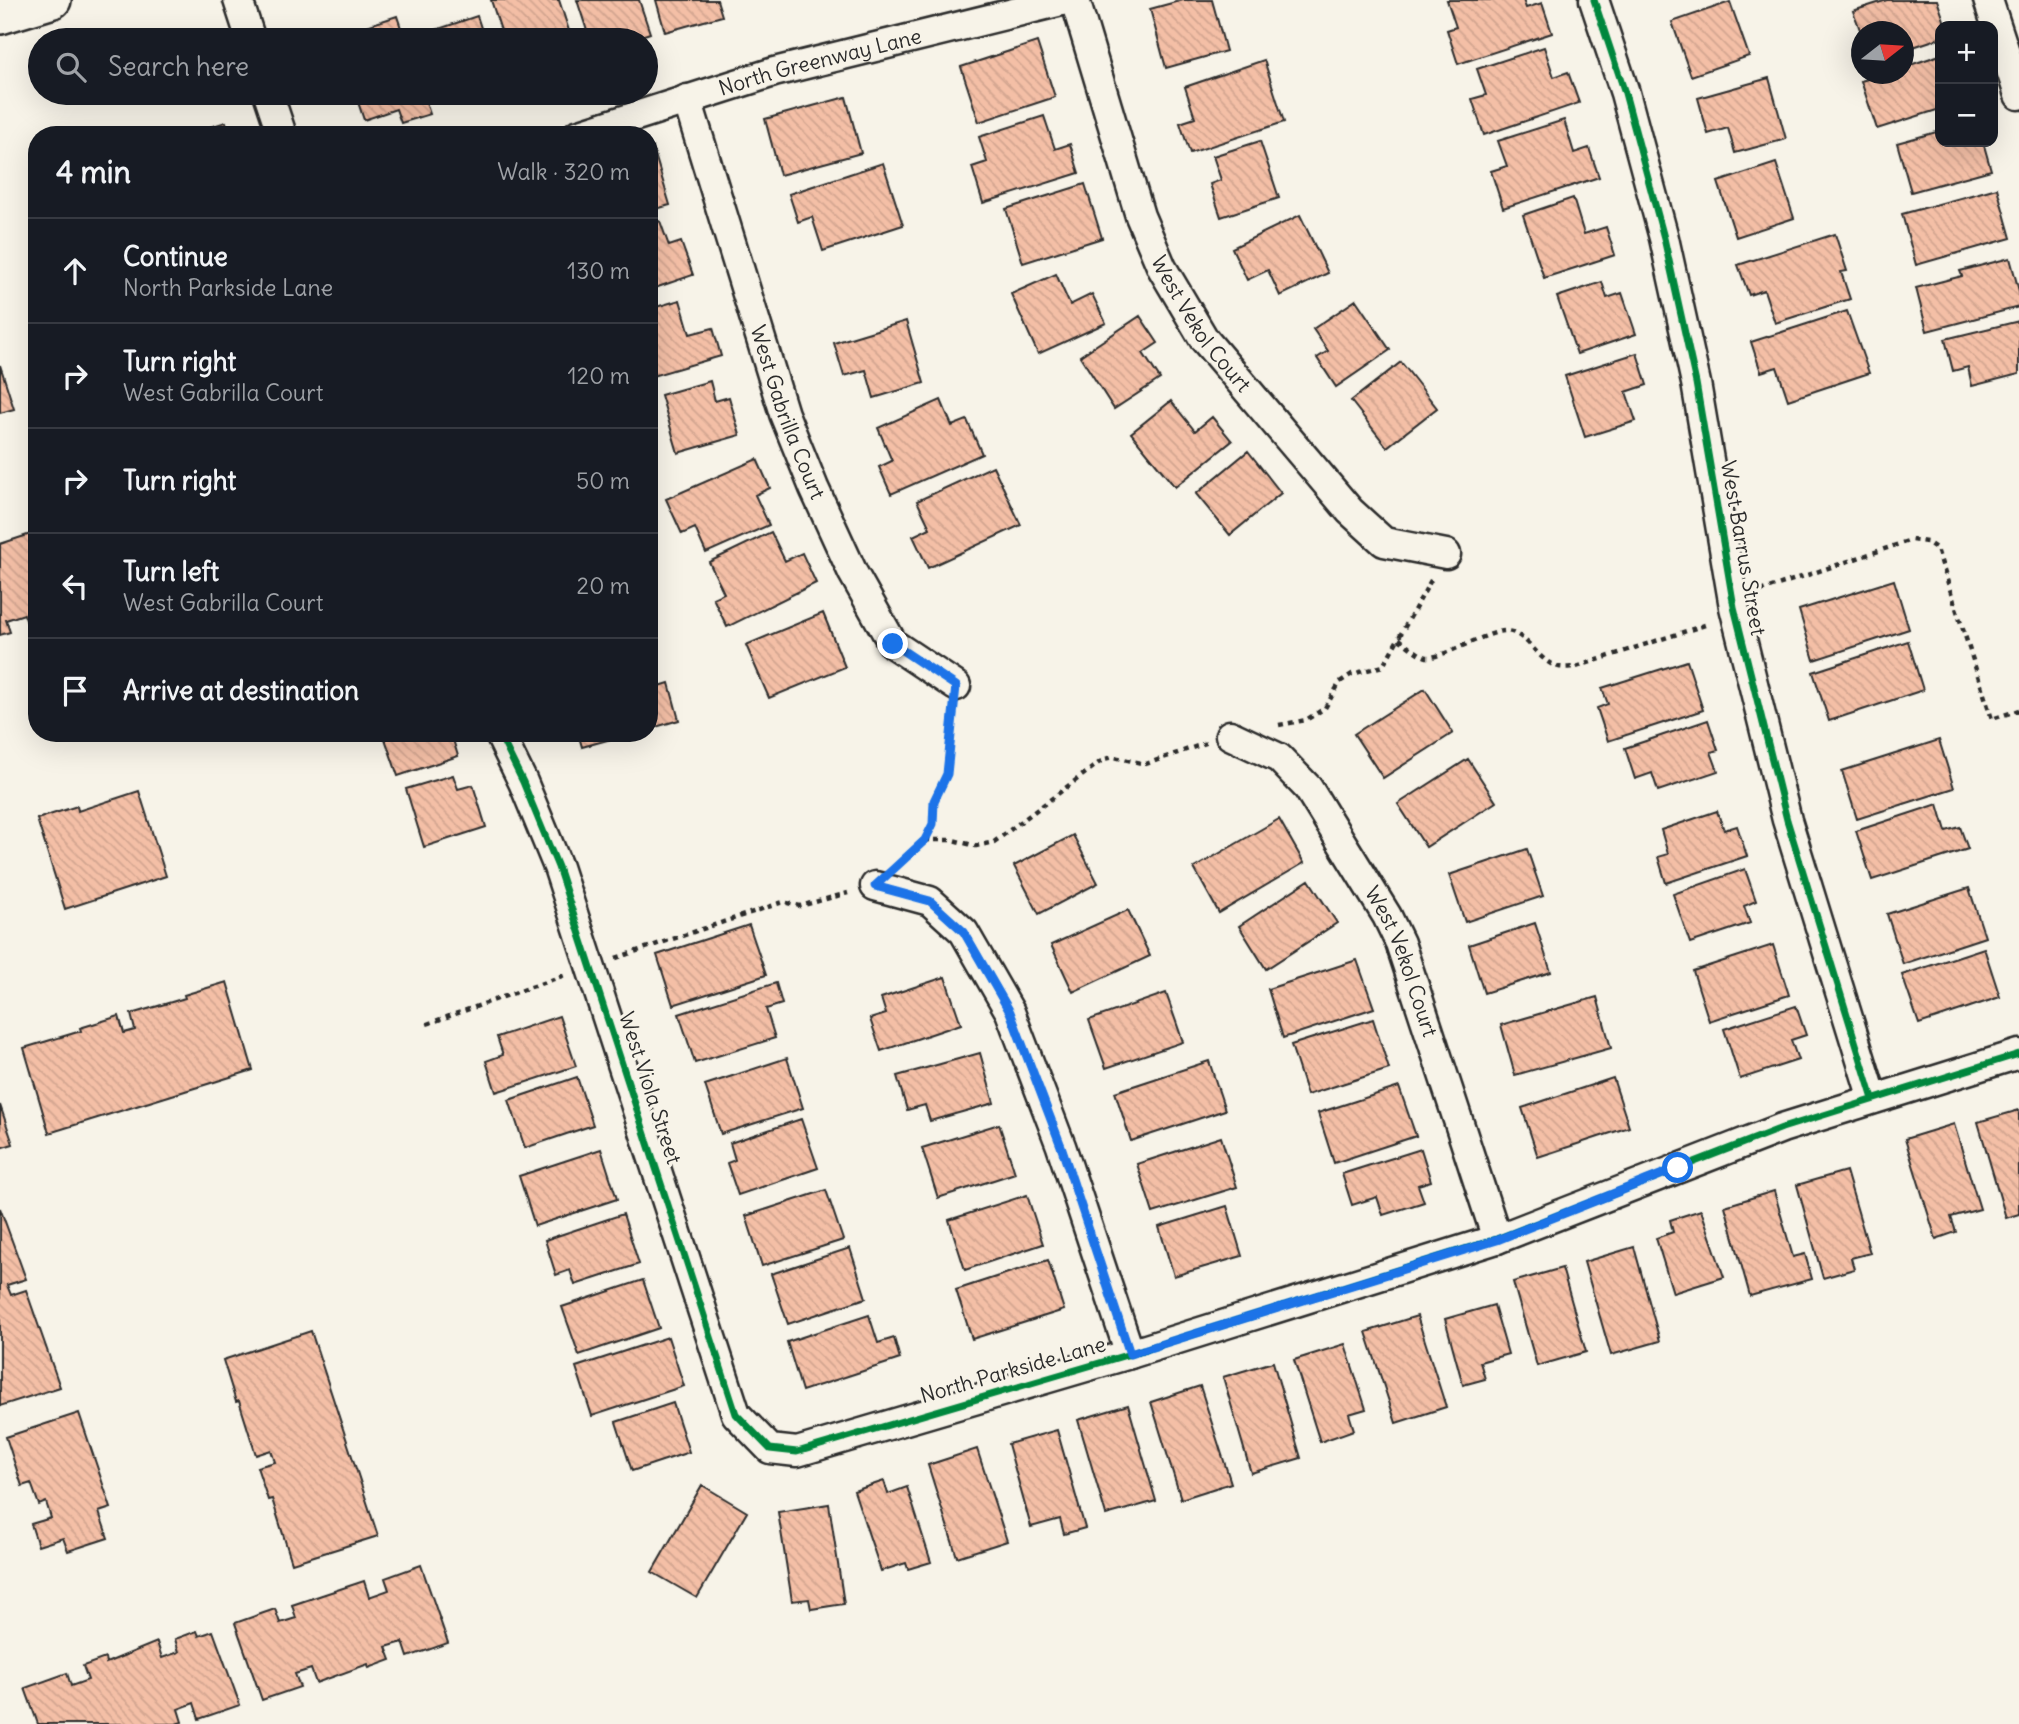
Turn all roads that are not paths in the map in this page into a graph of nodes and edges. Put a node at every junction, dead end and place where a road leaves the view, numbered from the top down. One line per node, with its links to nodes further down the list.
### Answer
1 (53, 0): 7 (street)
2 (238, 0): 8 (street)
3 (1066, 0): 10 (street, North Greenway Lane)
4 (1074, 0): 14 (street, West Vekol Court)
5 (1594, 0): 20 (street, West Barrus Street)
6 (1988, 0): 9 (street)
7 (0, 16)
8 (247, 28)
9 (2019, 95)
10 (687, 99): 13 (street, North Greenway Lane); 15 (street, West Gabrilla Court)
11 (272, 105): 12 (street)
12 (279, 126)
13 (604, 126)
14 (1446, 554)
15 (956, 686)
16 (1230, 735): 21 (street, West Vekol Court)
17 (503, 742): 23 (street, West Viola Street)
18 (875, 886): 22 (street)
19 (2019, 1054): 20 (street, North Parkside Lane)
20 (1872, 1100): 21 (street, North Parkside Lane)
21 (1497, 1240): 22 (street, North Parkside Lane)
22 (1130, 1354): 23 (street, North Parkside Lane)
23 (770, 1449)

